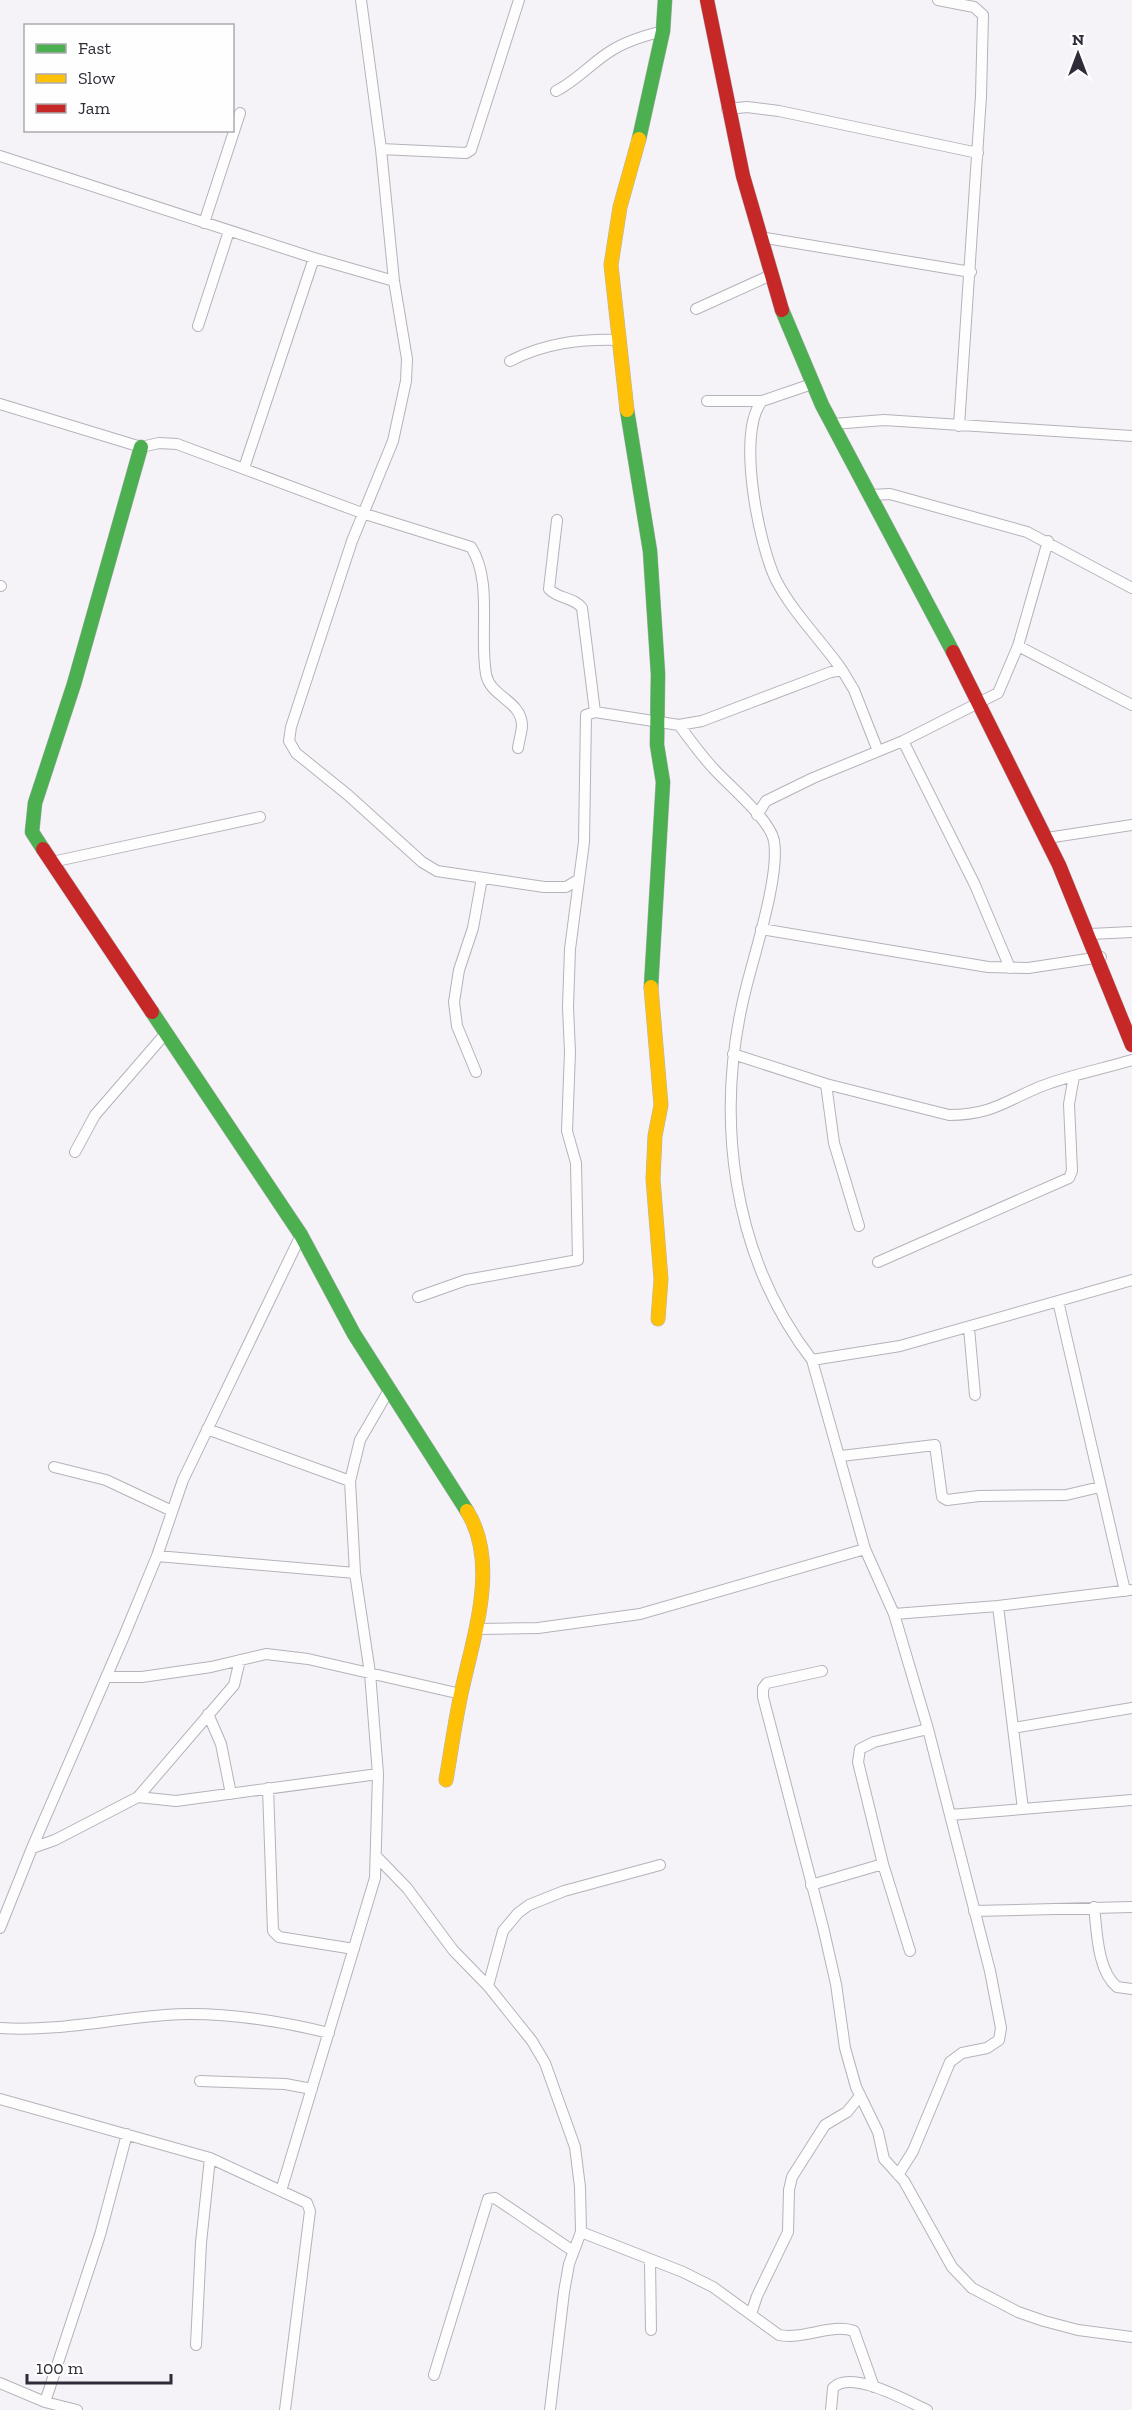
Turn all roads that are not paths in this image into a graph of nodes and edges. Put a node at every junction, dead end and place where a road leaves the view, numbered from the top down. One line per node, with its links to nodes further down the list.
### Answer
1 (361, 0): 12 (street)
2 (519, 0): 12 (street)
3 (665, 0): 6 (street)
4 (707, 0): 8 (street)
5 (938, 0): 13 (street)
6 (663, 31): 7 (street); 24 (street)
7 (556, 91)
8 (727, 109): 13 (street); 17 (street)
9 (240, 113): 10 (street)
10 (234, 131)
11 (234, 132): 15 (street)
12 (381, 149): 21 (street)
13 (978, 153): 19 (street)
14 (0, 156): 15 (street)
15 (204, 222): 16 (street)
16 (229, 231): 18 (street); 23 (street)
17 (760, 237): 19 (street); 20 (street)
18 (314, 258): 21 (street); 34 (street)
19 (970, 272): 31 (street)
20 (771, 275): 22 (street); 26 (street)
21 (394, 281): 36 (street)
22 (696, 309)
23 (198, 327)
24 (619, 340): 25 (street); 45 (street)
25 (510, 361)
26 (812, 384): 28 (street); 30 (street)
27 (707, 401): 28 (street)
28 (762, 401): 41 (street)
29 (0, 404): 33 (street)
30 (833, 424): 31 (street); 35 (street)
31 (959, 426): 32 (street)
32 (1132, 436)
33 (141, 447): 34 (street); 56 (street)
34 (244, 468): 36 (street)
35 (871, 495): 38 (street); 42 (street)
36 (362, 513): 48 (street); 57 (street)
37 (557, 520): 44 (street)
38 (1048, 542): 39 (street); 40 (street)
39 (1132, 588)
40 (1018, 646): 42 (street); 43 (street)
41 (842, 670): 46 (street); 49 (street)
42 (981, 703): 47 (street); 55 (street)
43 (1132, 705)
44 (595, 712): 45 (street); 58 (street)
45 (658, 724): 46 (street); 78 (street)
46 (679, 725): 50 (street)
47 (903, 741): 49 (street); 63 (street)
48 (518, 747)
49 (878, 751): 51 (street)
50 (741, 795): 51 (street); 52 (street)
51 (766, 801): 52 (street)
52 (757, 815): 59 (street)
53 (260, 817): 56 (street)
54 (1132, 825): 55 (street)
55 (1047, 838): 61 (street)
56 (52, 862): 64 (street)
57 (482, 878): 58 (street); 68 (street)
58 (578, 880): 76 (street)
59 (761, 929): 63 (street); 66 (street)
60 (1132, 932): 61 (street)
61 (1090, 934): 62 (street)
62 (1101, 957): 63 (street); 65 (street)
63 (1010, 968)
64 (166, 1033): 71 (street); 73 (street)
65 (1132, 1044)
66 (733, 1054): 70 (street); 80 (street)
67 (1132, 1060): 69 (street)
68 (476, 1072)
69 (1074, 1076): 70 (street); 74 (street)
70 (826, 1084): 72 (street)
71 (75, 1152)
72 (859, 1226)
73 (301, 1235): 81 (street); 83 (street)
74 (878, 1262)
75 (1132, 1280): 77 (street)
76 (418, 1297)
77 (1058, 1301): 79 (street); 87 (street)
78 (658, 1318)
79 (969, 1328): 80 (street); 82 (street)
80 (812, 1360): 84 (street)
81 (389, 1390): 86 (street); 95 (street)
82 (975, 1395)
83 (207, 1429): 86 (street); 88 (street)
84 (841, 1456): 87 (street); 89 (street)
85 (54, 1467): 88 (street)
86 (350, 1481): 91 (street)
87 (1100, 1487): 92 (street)
88 (172, 1511): 90 (street)
89 (865, 1549): 94 (street); 95 (street)
90 (157, 1556): 91 (street); 99 (street)
91 (355, 1573): 98 (street)
92 (1128, 1590): 93 (street)
93 (998, 1606): 94 (street); 103 (street)
94 (894, 1614): 104 (street)
95 (477, 1629): 100 (street)
96 (240, 1660): 98 (street); 99 (street); 102 (street)
97 (822, 1671): 117 (street)
98 (370, 1672): 100 (street); 105 (street)
99 (106, 1677): 113 (street)
100 (461, 1694): 106 (street)
101 (1132, 1708): 103 (street)
102 (208, 1714): 108 (street); 109 (street)
103 (1013, 1728): 111 (street)
104 (928, 1729): 112 (street); 115 (street)
105 (378, 1774): 107 (street); 114 (street)
106 (446, 1780)
107 (268, 1788): 108 (street); 122 (street)
108 (231, 1794): 109 (street)
109 (138, 1797): 113 (street)
110 (1132, 1800): 111 (street)
111 (1023, 1809): 112 (street)
112 (950, 1815): 120 (street)
113 (32, 1848): 121 (street)
114 (377, 1857): 122 (street); 124 (street)
115 (883, 1864): 117 (street); 123 (street)
116 (660, 1865): 124 (street)
117 (811, 1885): 131 (street)
118 (1094, 1907): 119 (street); 120 (street); 125 (street)
119 (1132, 1907)
120 (974, 1911): 134 (street)
121 (0, 1928)
122 (354, 1949): 127 (street)
123 (910, 1951)
124 (488, 1986): 136 (street)
125 (1132, 1989)
126 (0, 2028): 127 (street)
127 (329, 2033): 129 (street)
128 (200, 2081): 129 (street)
129 (312, 2089): 135 (street)
130 (0, 2098): 132 (street)
131 (862, 2100): 134 (street); 139 (street)
132 (127, 2134): 133 (street); 146 (street)
133 (210, 2158): 135 (street); 142 (street)
134 (898, 2175): 141 (street)
135 (282, 2191): 148 (street)
136 (581, 2232): 137 (street); 138 (street)
137 (573, 2251): 143 (street); 149 (street)
138 (650, 2261): 139 (street); 140 (street)
139 (751, 2314): 145 (street)
140 (651, 2330)
141 (1132, 2337)
142 (196, 2345)
143 (434, 2375)
144 (0, 2383): 146 (street)
145 (874, 2387): 150 (street); 151 (street)
146 (45, 2402): 147 (street)
147 (72, 2409)
148 (285, 2410)
149 (550, 2410)
150 (831, 2410)
151 (927, 2410)

